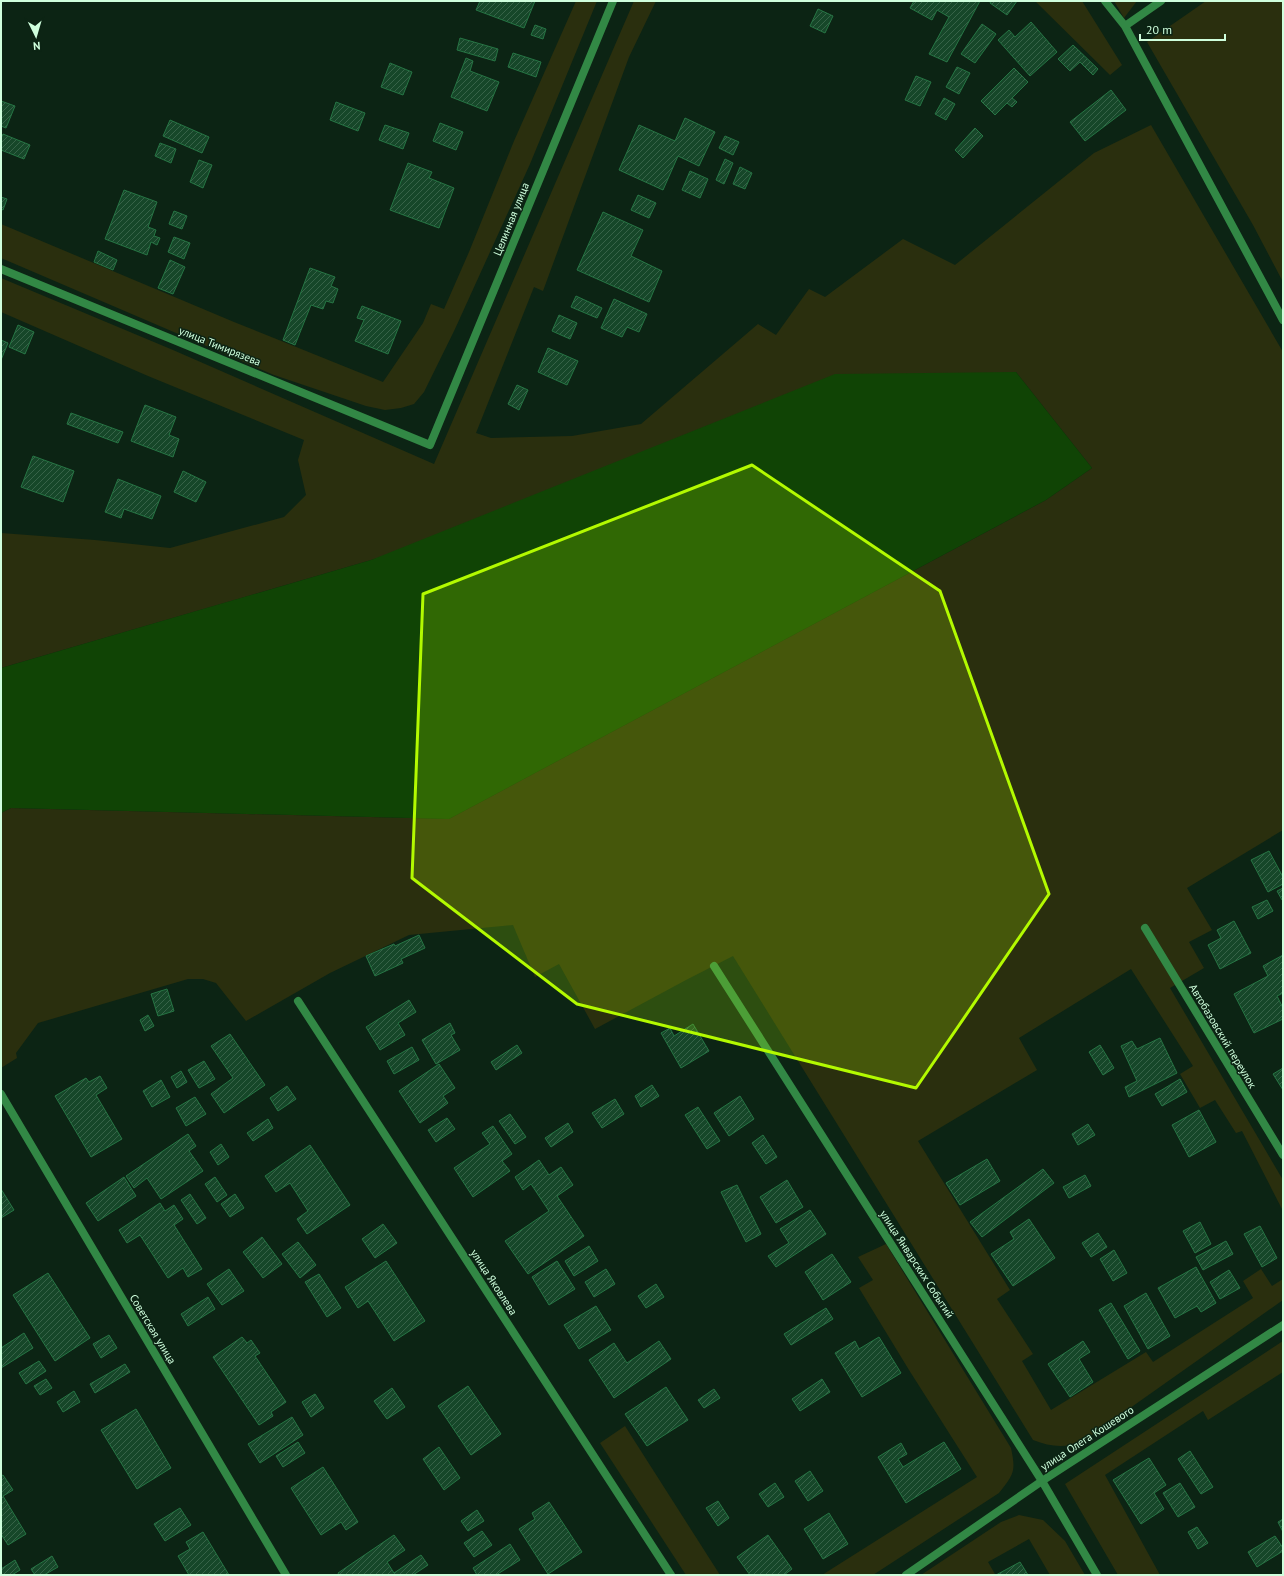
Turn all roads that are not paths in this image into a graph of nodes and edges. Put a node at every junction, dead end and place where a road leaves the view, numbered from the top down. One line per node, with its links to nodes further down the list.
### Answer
1 (613, 1): 7 (street, Целинная улица)
2 (1105, 1): 4 (street)
3 (1160, 1): 4 (street)
4 (1125, 26): 6 (street)
5 (1, 269): 7 (street, улица Тимирязева)
6 (1283, 320)
7 (430, 445)
8 (1144, 928): 12 (street, Автобазовский переулок)
9 (714, 966): 14 (street, улица Январских Событий)
10 (298, 1001): 16 (street, улица Яковлева)
11 (1, 1094): 15 (street, Советская улица)
12 (1283, 1155)
13 (1283, 1325): 14 (street, улица Олега Кошевого)
14 (1042, 1480): 17 (street, улица Олега Кошевого); 18 (street, улица Январских Событий)
15 (286, 1575)
16 (671, 1575)
17 (906, 1575)
18 (1097, 1575)

